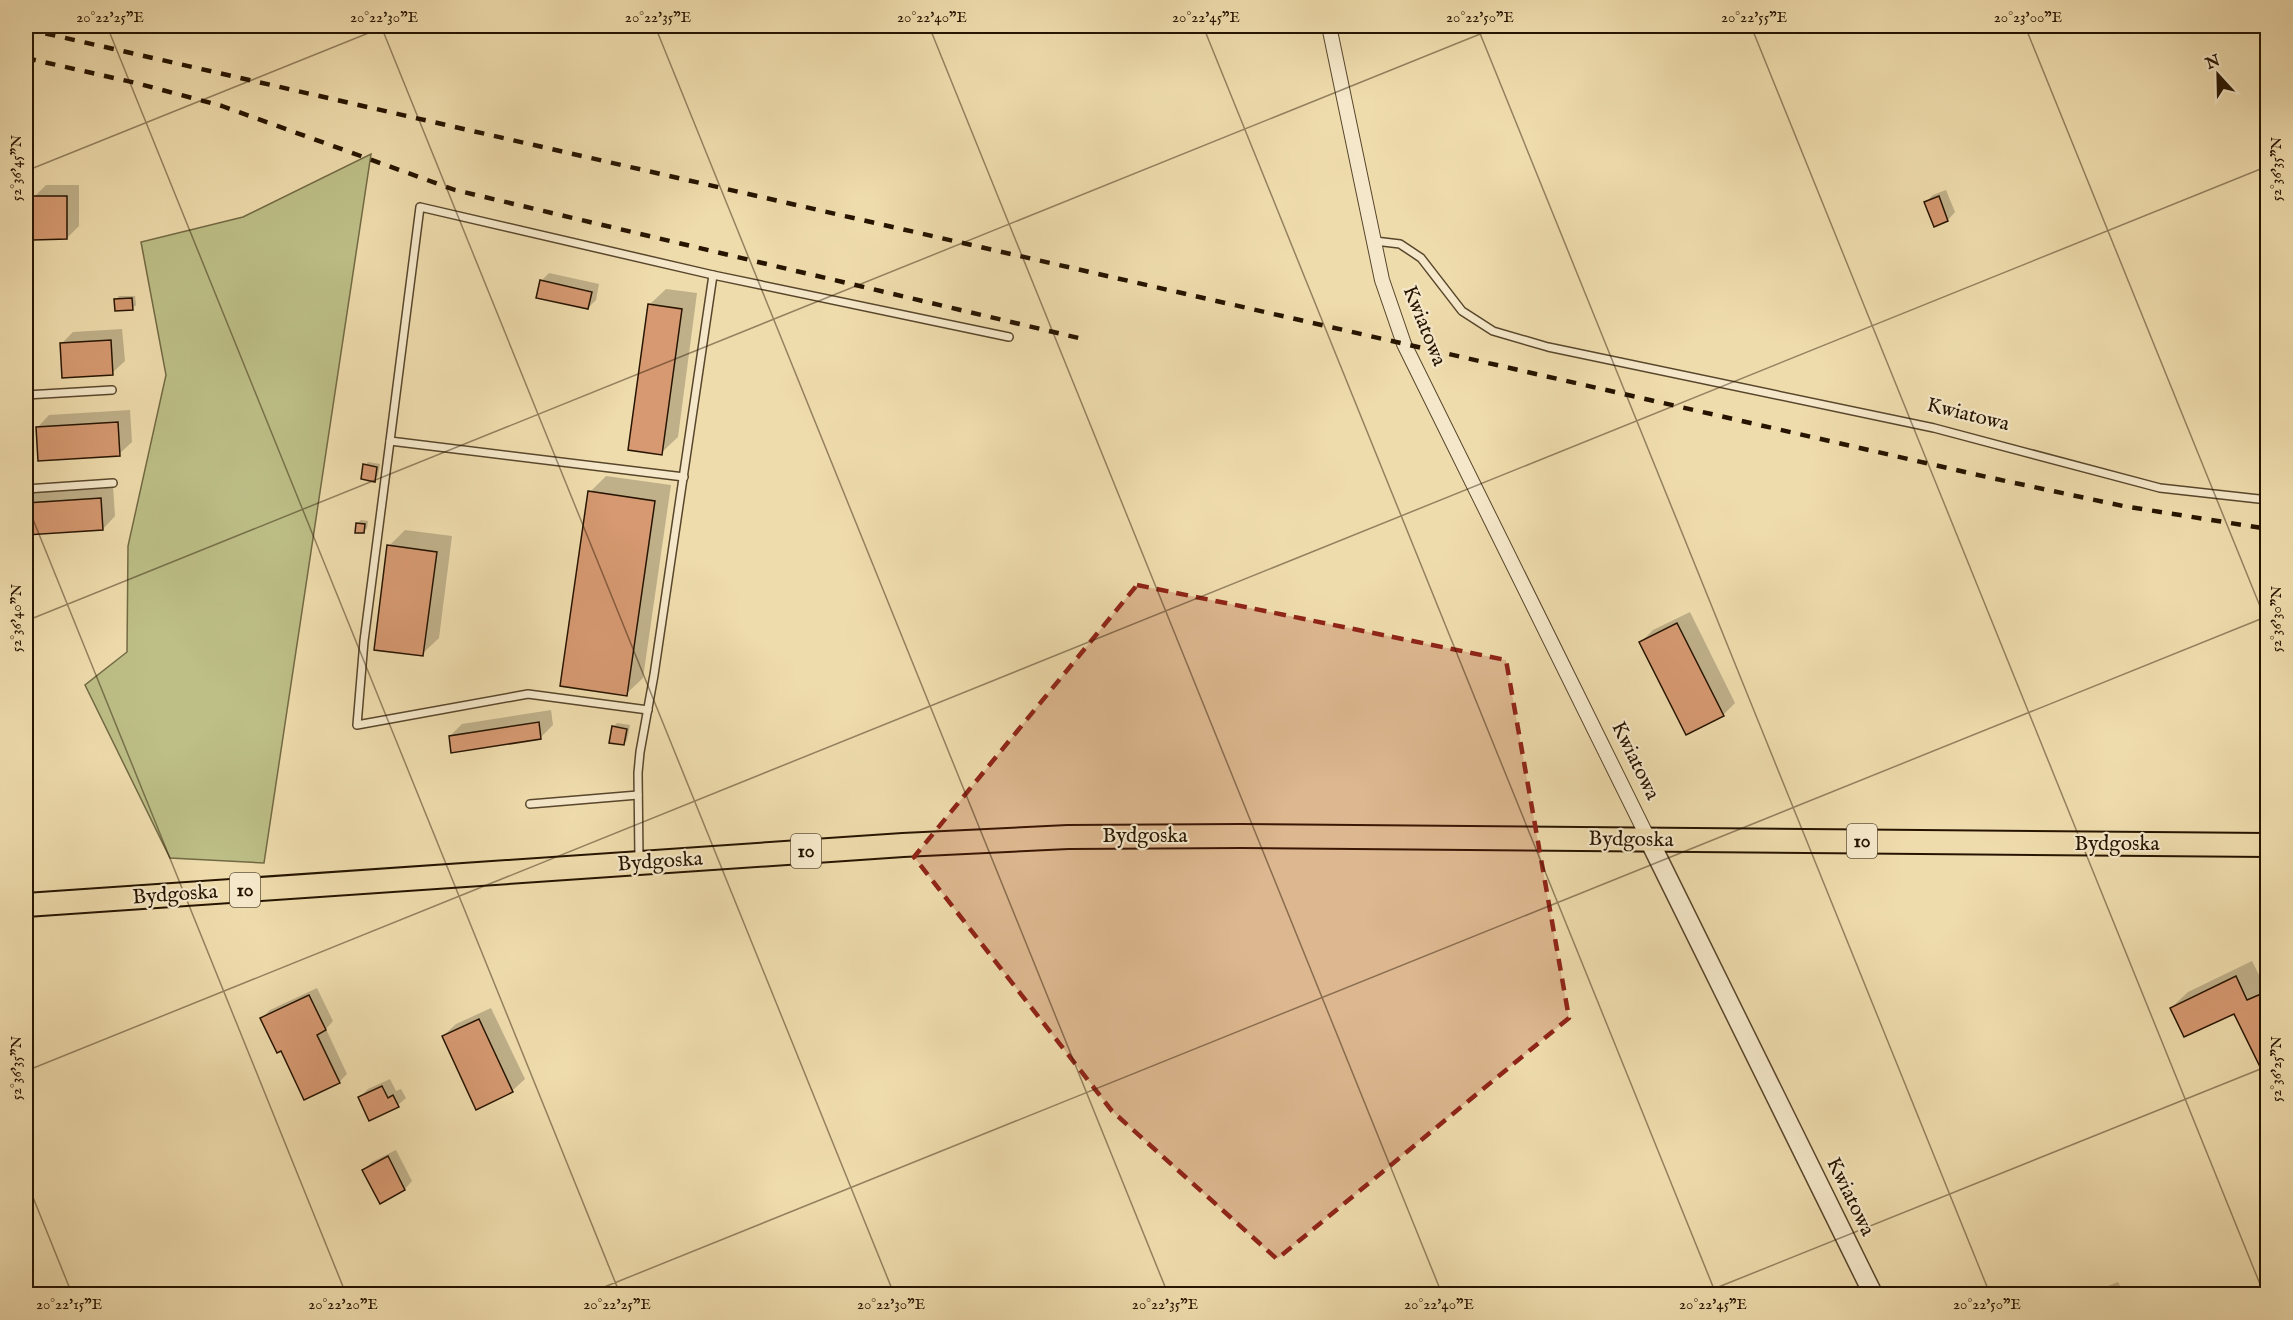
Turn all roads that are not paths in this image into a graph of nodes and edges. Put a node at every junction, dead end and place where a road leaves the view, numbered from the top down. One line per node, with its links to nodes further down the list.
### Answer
1 (1329, 26): 2 (street, Kwiatowa)
2 (1375, 241): 11 (lane, Kwiatowa); 15 (street, Kwiatowa)
3 (713, 275): 4 (lane); 7 (lane); 8 (lane)
4 (1009, 337)
5 (112, 390): 6 (lane)
6 (26, 394)
7 (390, 441): 8 (lane); 12 (lane)
8 (684, 477): 12 (lane)
9 (113, 483): 10 (lane)
10 (26, 489)
11 (2268, 500)
12 (648, 710): 13 (lane)
13 (638, 795): 14 (lane); 17 (lane)
14 (530, 804)
15 (1649, 840): 16 (main road, Bydgoska / 10); 17 (main road, Bydgoska / 10); 19 (street, Kwiatowa)
16 (2268, 845)
17 (639, 863): 18 (main road, Bydgoska / 10)
18 (26, 905)
19 (1874, 1294)

